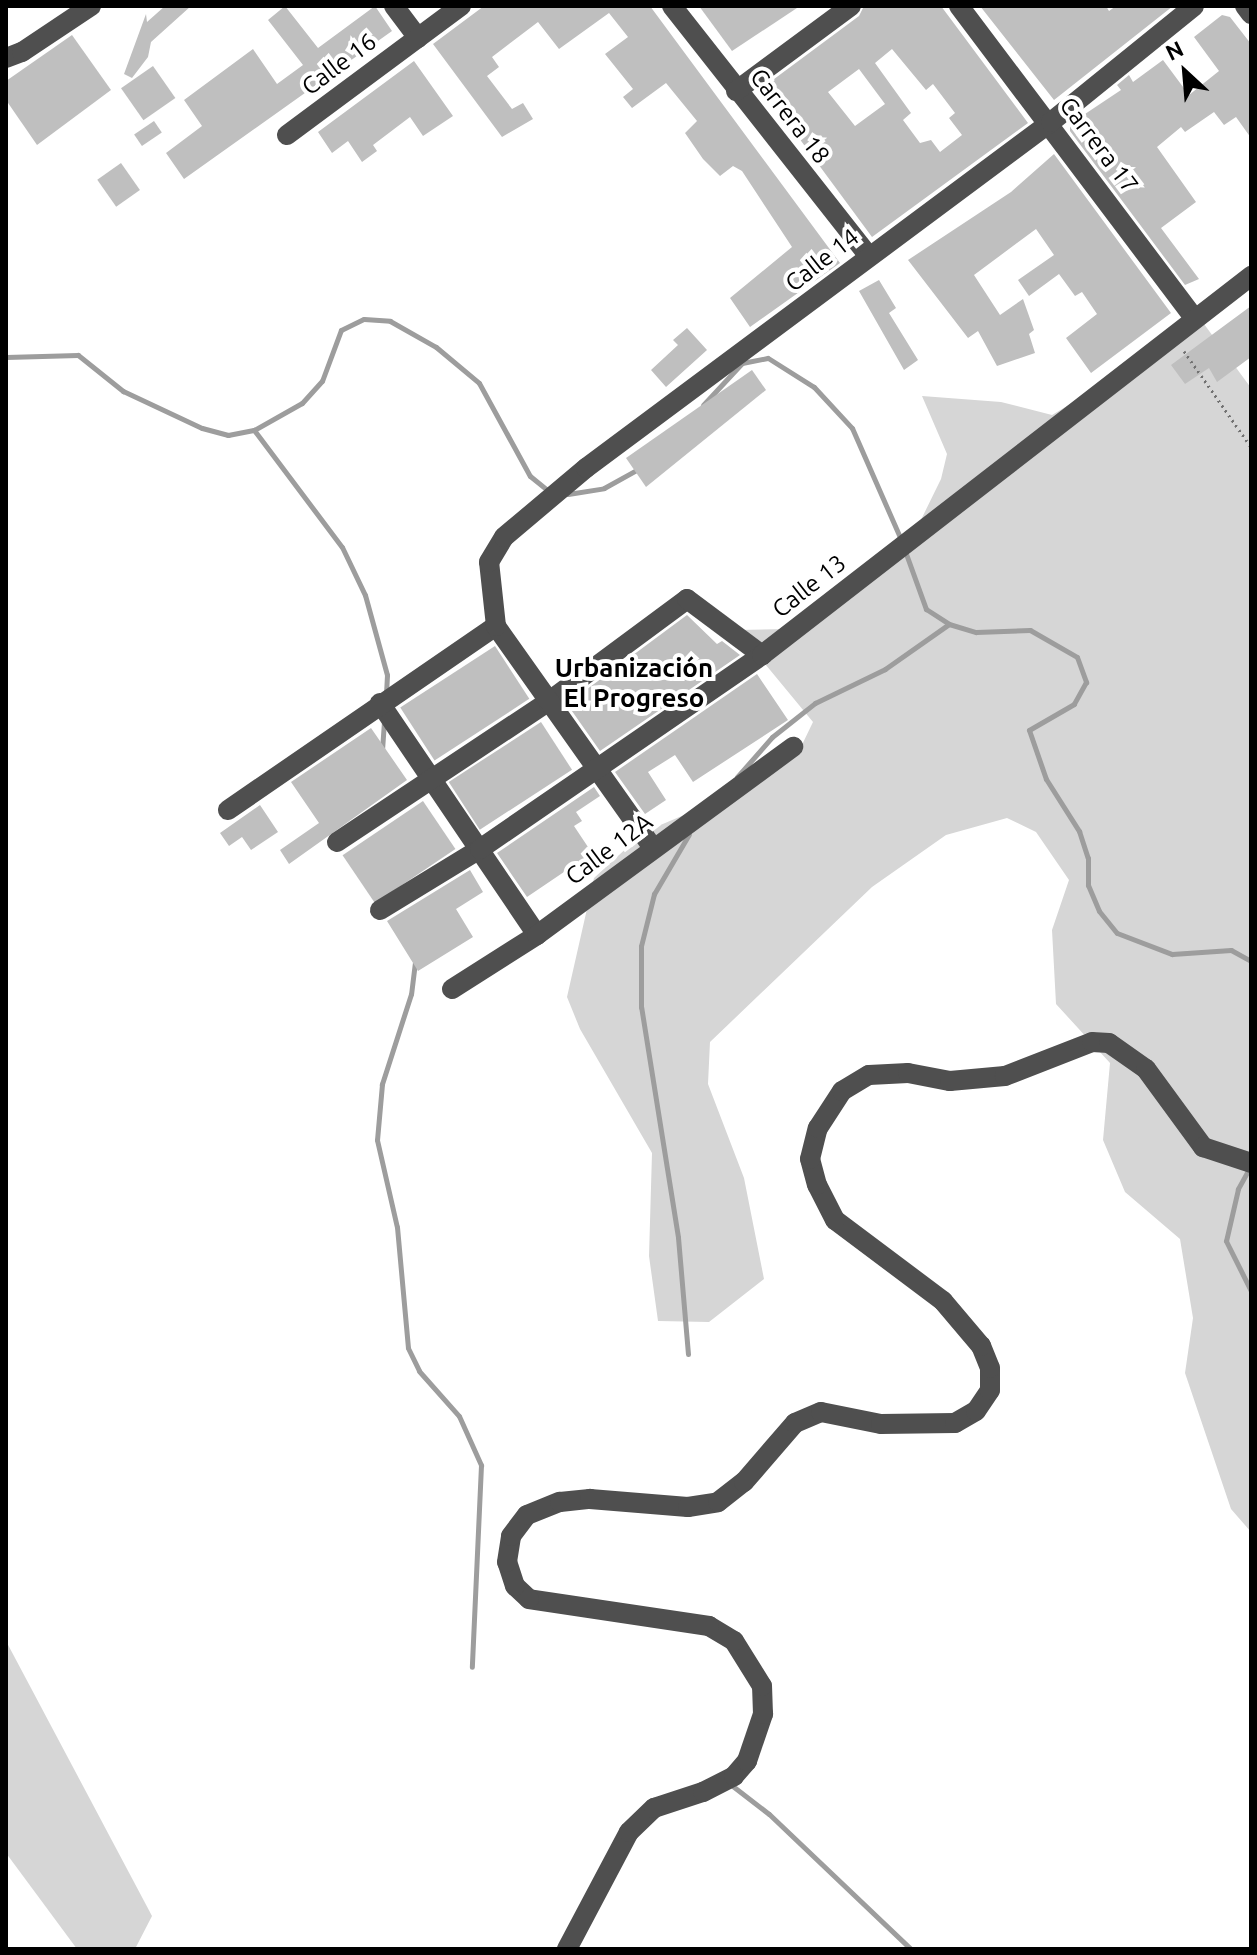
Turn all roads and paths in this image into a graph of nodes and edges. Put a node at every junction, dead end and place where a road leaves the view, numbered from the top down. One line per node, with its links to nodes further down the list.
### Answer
1 (91, 6): 11 (street)
2 (394, 6): 10 (street)
3 (461, 6): 10 (street, Calle 16)
4 (672, 6): 12 (street, Carrera 18)
5 (851, 6): 12 (street)
6 (959, 6): 13 (street, Carrera 17)
7 (1194, 6): 13 (street, Calle 14)
8 (1245, 6): 9 (street)
9 (1251, 14)
10 (418, 38): 14 (street, Calle 16)
11 (6, 58)
12 (736, 91): 15 (street, Carrera 18)
13 (1051, 122): 15 (street, Calle 14); 17 (street, Carrera 17)
14 (287, 135)
15 (869, 256): 20 (street, Calle 14)
16 (1251, 276): 17 (street, Calle 13)
17 (1194, 318): 18 (street, Calle 13)
18 (1173, 334): 19 (path); 21 (street, Calle 13)
19 (1251, 447)
20 (496, 626): 22 (street); 23 (street)
21 (762, 655): 22 (street); 25 (street, Calle 13)
22 (548, 702): 25 (street); 26 (street)
23 (380, 703): 26 (street); 27 (street)
24 (793, 747): 29 (street, Calle 12A)
25 (594, 767): 29 (street); 30 (street, Calle 13)
26 (432, 780): 28 (street); 30 (street)
27 (228, 810)
28 (337, 842)
29 (653, 848): 32 (street, Calle 12A)
30 (480, 849): 31 (street, Calle 13); 32 (street)
31 (380, 910)
32 (537, 935): 33 (street, Calle 12A)
33 (452, 989)
34 (1251, 1163): 35 (street)
35 (567, 1949)

